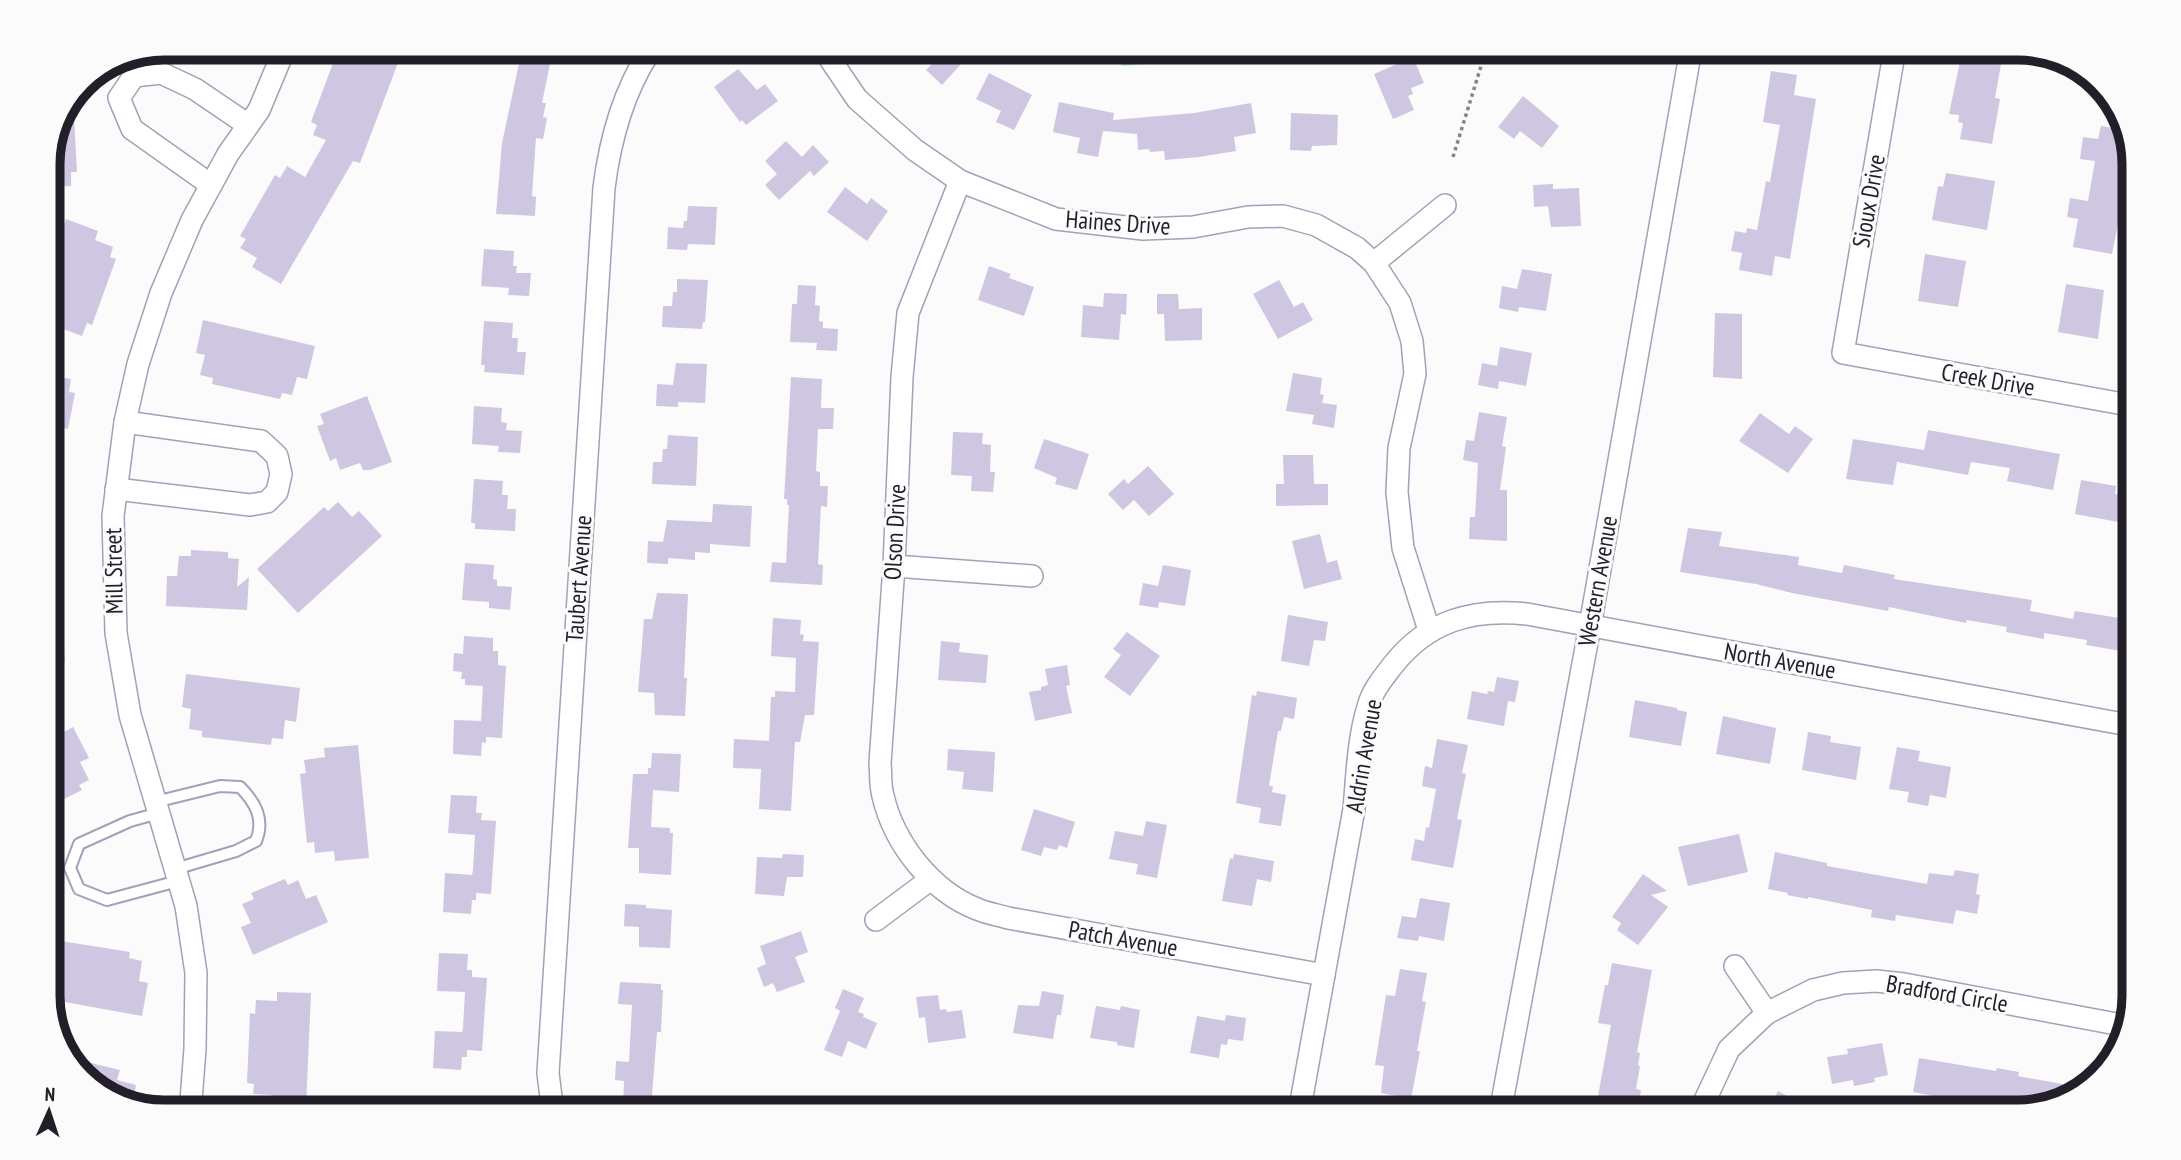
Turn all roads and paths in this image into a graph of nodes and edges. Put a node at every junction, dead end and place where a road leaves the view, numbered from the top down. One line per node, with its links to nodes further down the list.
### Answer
1 (280, 60): 7 (street, Mill Street)
2 (645, 60): 31 (street, Taubert Avenue)
3 (831, 60): 9 (street, Haines Drive)
4 (1483, 60): 8 (path)
5 (1689, 60): 19 (street, Western Avenue)
6 (1893, 60): 13 (street, Sioux Drive)
7 (248, 125): 10 (street, Mill Street); 10 (street)
8 (1453, 158)
9 (960, 181): 12 (street, Haines Drive); 17 (street, Olson Drive)
10 (211, 185): 15 (street, Mill Street)
11 (1445, 205): 12 (street)
12 (1374, 262): 20 (street)
13 (1843, 353): 14 (street, Creek Drive)
14 (2121, 404)
15 (125, 422): 16 (street, Mill Street); 16 (street)
16 (116, 489): 22 (street, Mill Street)
17 (894, 566): 18 (street); 24 (street, Olson Drive)
18 (1032, 576)
19 (1590, 626): 20 (street, North Avenue); 21 (street, North Avenue); 33 (street, Western Avenue)
20 (1429, 630): 27 (street, Aldrin Avenue)
21 (2122, 724)
22 (157, 807): 23 (street, Mill Street); 23 (lane); 23 (lane)
23 (177, 875): 30 (street, Mill Street)
24 (931, 880): 25 (street); 27 (street, Patch Avenue)
25 (876, 920)
26 (1735, 966): 28 (street)
27 (1324, 975): 32 (street, Aldrin Avenue)
28 (1769, 1012): 29 (street, Bradford Circle); 34 (street, Bradford Circle)
29 (2118, 1024)
30 (191, 1100)
31 (551, 1100)
32 (1300, 1100)
33 (1502, 1100)
34 (1705, 1100)

